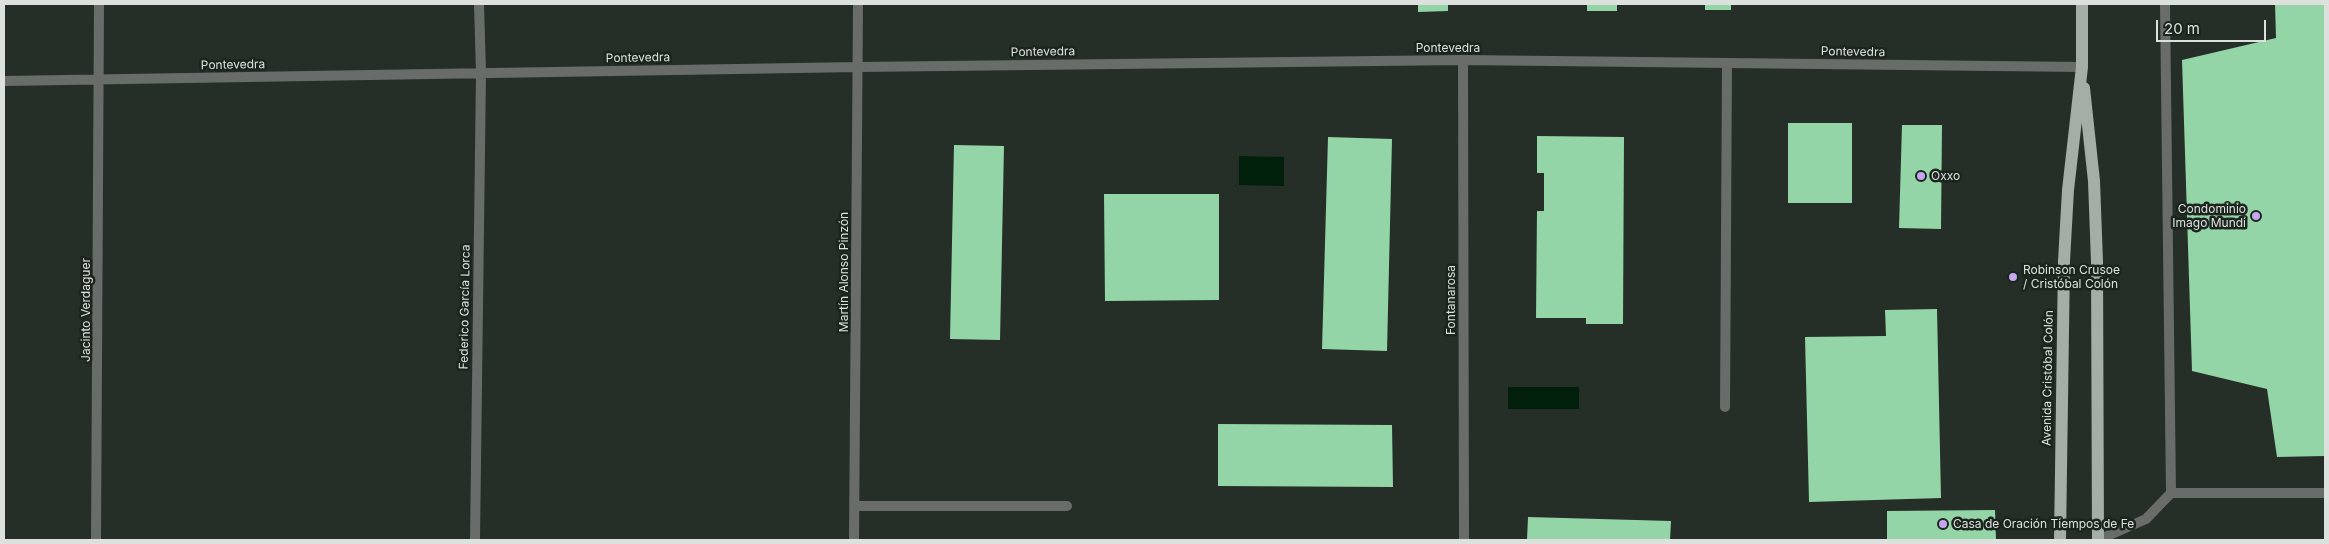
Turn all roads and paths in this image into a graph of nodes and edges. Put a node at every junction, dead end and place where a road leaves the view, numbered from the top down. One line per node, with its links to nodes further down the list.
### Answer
1 (99, 4): 11 (street, Jacinto Verdaguer)
2 (479, 4): 10 (street, Federico García Lorca)
3 (858, 4): 8 (street, Martín Alonso Pinzón)
4 (2082, 4): 9 (main road, Avenida Cristóbal Colón)
5 (2165, 4): 14 (street)
6 (1463, 60): 7 (street, Pontevedra); 8 (street, Pontevedra); 21 (street, Fontanarosa)
7 (1727, 63): 9 (street, Pontevedra); 13 (street)
8 (858, 66): 10 (street, Pontevedra); 16 (street, Martín Alonso Pinzón)
9 (2082, 68): 22 (main road, Avenida Cristóbal Colón); 23 (main road, Avenida Cristóbal Colón)
10 (481, 73): 11 (street, Pontevedra); 19 (street, Federico García Lorca)
11 (100, 80): 12 (street, Pontevedra); 18 (street, Jacinto Verdaguer)
12 (4, 81)
13 (1725, 407)
14 (2171, 493): 15 (street); 23 (street)
15 (2325, 493)
16 (855, 506): 17 (street); 20 (street, Martín Alonso Pinzón)
17 (1067, 506)
18 (96, 540)
19 (475, 540)
20 (854, 540)
21 (1464, 540)
22 (2060, 540)
23 (2098, 540)

